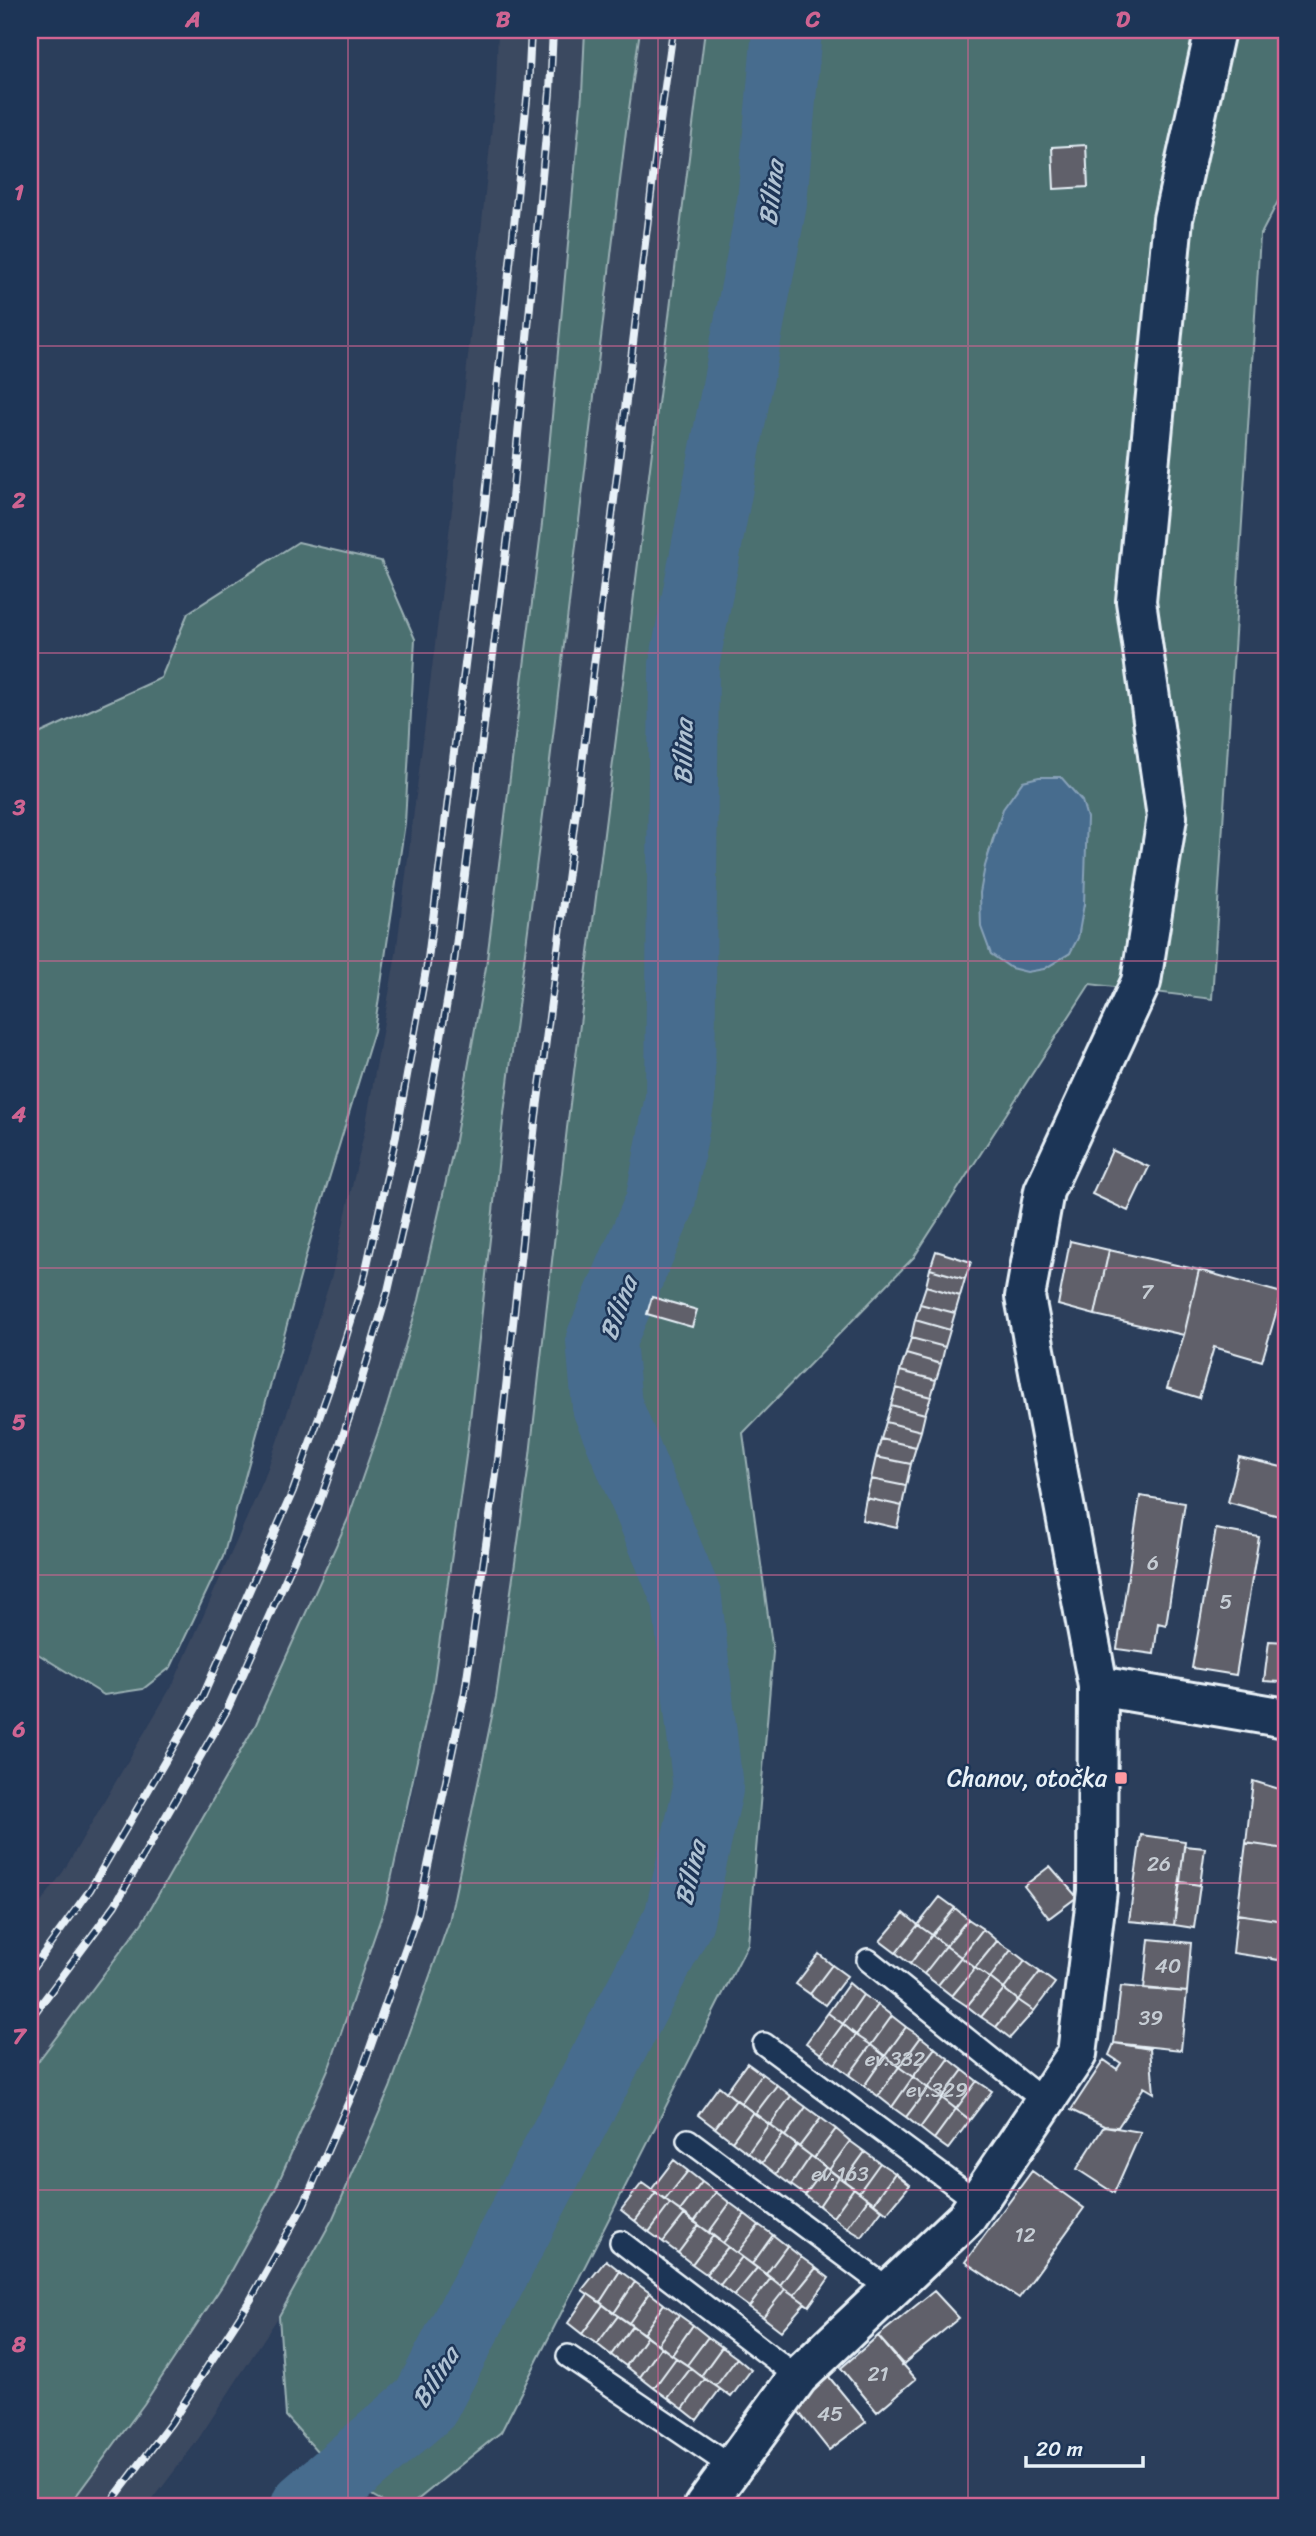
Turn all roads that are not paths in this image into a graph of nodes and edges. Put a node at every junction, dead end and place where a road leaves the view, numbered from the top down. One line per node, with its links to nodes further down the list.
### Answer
1 (1215, 30): 2 (street)
2 (1098, 1686): 3 (street); 6 (street)
3 (1286, 1718)
4 (869, 1960): 6 (lane)
5 (764, 2044): 8 (lane)
6 (1045, 2102): 8 (street)
7 (688, 2140): 10 (lane)
8 (978, 2202): 10 (street)
9 (621, 2242): 12 (lane)
10 (890, 2290): 12 (street)
11 (568, 2356): 13 (lane)
12 (798, 2377): 13 (street)
13 (732, 2467): 14 (street)
14 (704, 2506)

